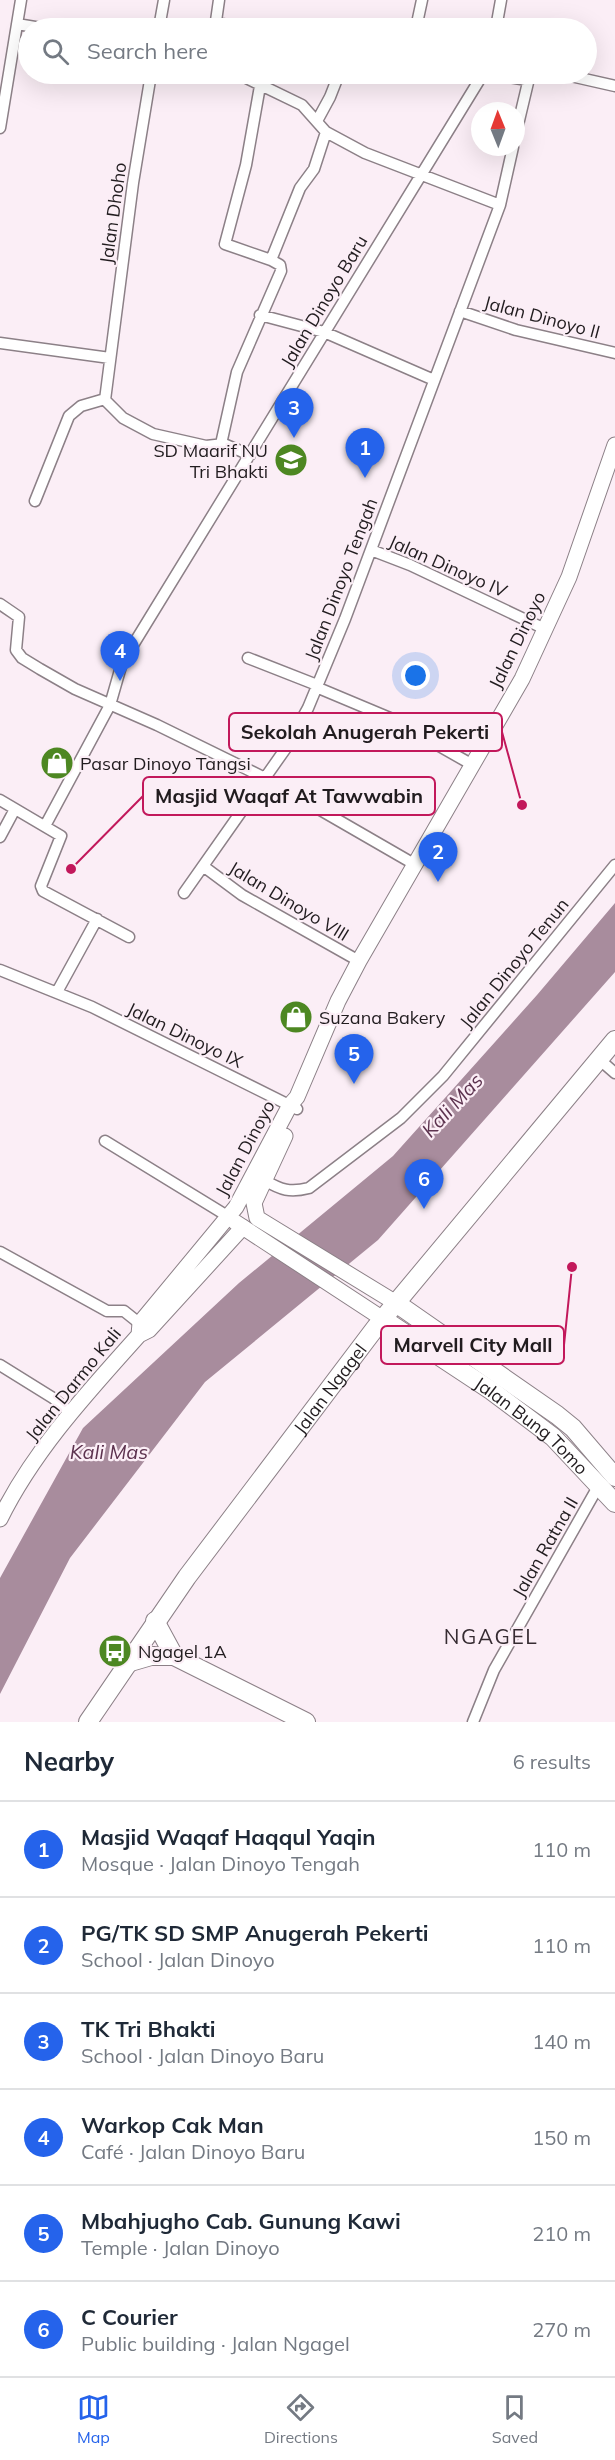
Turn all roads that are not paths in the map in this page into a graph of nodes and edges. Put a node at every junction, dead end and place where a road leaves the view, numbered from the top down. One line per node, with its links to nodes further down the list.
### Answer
1 (21, 0): 10 (street)
2 (164, 0): 6 (street)
3 (219, 0): 7 (street)
4 (422, 0): 8 (street)
5 (501, 0): 9 (street)
6 (161, 18)
7 (216, 18)
8 (418, 18)
9 (498, 18)
10 (17, 24): 21 (street)
11 (597, 82): 18 (street)
12 (150, 84): 32 (street, Jalan Dhoho)
13 (256, 84): 17 (street)
14 (335, 84): 20 (street)
15 (477, 84): 24 (street, Jalan Dinoyo Baru)
16 (527, 84): 19 (street)
17 (260, 86): 20 (street); 26 (street)
18 (615, 86)
19 (523, 102)
20 (317, 121): 22 (street)
21 (0, 128)
22 (326, 132): 24 (street); 26 (street)
23 (511, 156): 25 (street, Jalan Dinoyo Tengah)
24 (419, 174): 25 (street); 29 (street, Jalan Dinoyo Baru)
25 (500, 205): 27 (street, Jalan Dinoyo Tengah)
26 (271, 260): 28 (street)
27 (460, 311): 31 (street, Jalan Dinoyo II); 33 (street, Jalan Dinoyo Tengah)
28 (260, 315): 29 (street); 35 (street)
29 (324, 332): 33 (street); 37 (street, Jalan Dinoyo Baru)
30 (0, 343): 32 (street)
31 (615, 353)
32 (110, 358): 34 (street, Jalan Dhoho)
33 (434, 380): 39 (street, Jalan Dinoyo Tengah)
34 (105, 399): 35 (street); 38 (street)
35 (221, 444): 37 (street)
36 (615, 445): 41 (main road, Jalan Dinoyo)
37 (250, 455): 44 (street, Jalan Dinoyo Baru)
38 (35, 501)
39 (371, 550): 41 (street, Jalan Dinoyo IV); 43 (street, Jalan Dinoyo Tengah)
40 (0, 604): 44 (street)
41 (545, 629): 45 (main road, Jalan Dinoyo)
42 (248, 658): 43 (street)
43 (317, 686): 45 (street); 46 (street, Jalan Dinoyo Tengah)
44 (110, 705): 46 (street); 48 (street, Jalan Dinoyo Baru)
45 (471, 764): 50 (main road, Jalan Dinoyo)
46 (265, 778): 50 (street); 52 (street, Jalan Dinoyo Tengah)
47 (7, 804): 48 (street); 49 (street)
48 (45, 826): 54 (street)
49 (0, 837)
50 (414, 864): 56 (main road, Jalan Dinoyo)
51 (615, 864): 64 (street, Jalan Dinoyo Tenun)
52 (203, 866): 53 (street, Jalan Dinoyo Tengah); 56 (street, Jalan Dinoyo VIII)
53 (184, 893)
54 (97, 920): 55 (street); 58 (street)
55 (129, 937)
56 (359, 961): 62 (main road, Jalan Dinoyo)
57 (0, 970): 58 (street, Jalan Dinoyo IX)
58 (57, 992): 62 (street, Jalan Dinoyo IX)
59 (615, 1040): 60 (highway, Jalan Ngagel)
60 (600, 1060): 61 (street); 68 (highway, Jalan Ngagel)
61 (615, 1073)
62 (294, 1104): 64 (main road, Jalan Dinoyo); 65 (main road, Jalan Dinoyo)
63 (105, 1141): 65 (street)
64 (264, 1180): 66 (main road, Jalan Dinoyo)
65 (229, 1217): 66 (main road, Jalan Bung Tomo); 70 (main road, Jalan Darmo Kali)
66 (255, 1229): 68 (main road, Jalan Bung Tomo); 69 (main road, Jalan Bung Tomo); 70 (main road, Jalan Darmo Kali)
67 (0, 1252): 70 (street)
68 (396, 1303): 69 (highway, Jalan Ngagel); 73 (highway, Jalan Bung Tomo)
69 (383, 1319): 73 (highway, Jalan Bung Tomo); 76 (highway, Jalan Ngagel)
70 (142, 1329): 72 (main road, Jalan Darmo Kali)
71 (0, 1365): 72 (street)
72 (71, 1413): 75 (main road, Jalan Darmo Kali)
73 (607, 1481): 74 (highway, Jalan Bung Tomo); 81 (street, Jalan Ratna II)
74 (615, 1503)
75 (1, 1515)
76 (155, 1621): 77 (highway); 78 (highway, Jalan Ngagel)
77 (174, 1656): 78 (highway); 80 (highway)
78 (127, 1663): 79 (highway, Jalan Ngagel)
79 (88, 1722)
80 (306, 1722)
81 (473, 1722)

